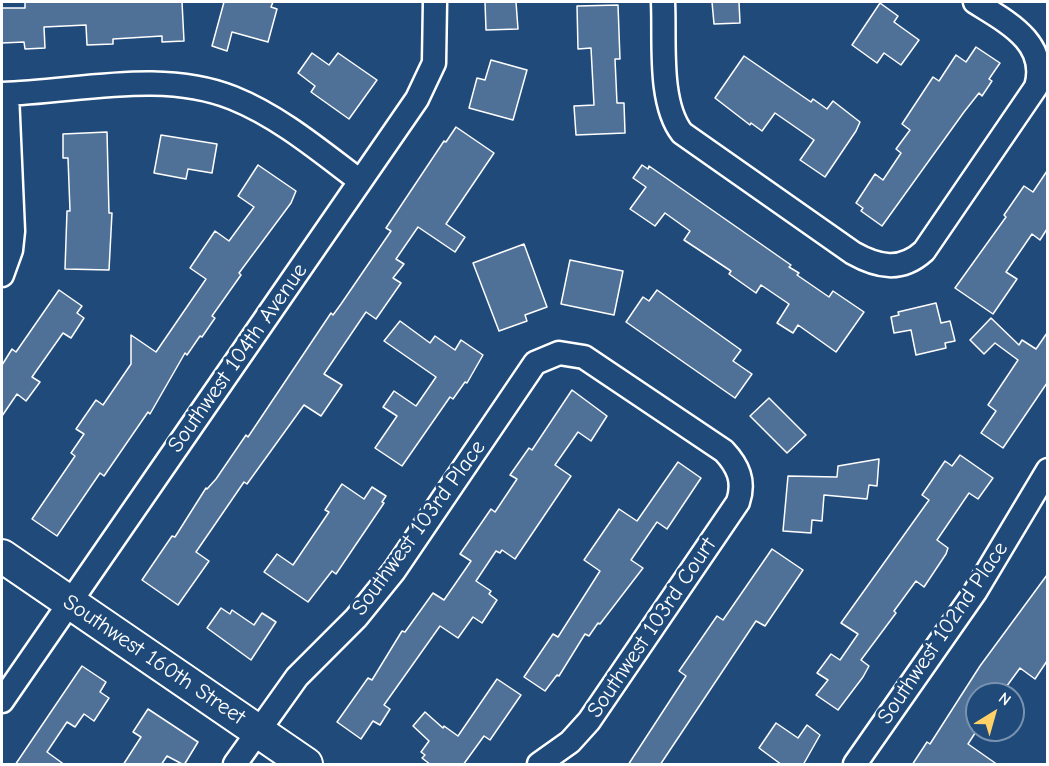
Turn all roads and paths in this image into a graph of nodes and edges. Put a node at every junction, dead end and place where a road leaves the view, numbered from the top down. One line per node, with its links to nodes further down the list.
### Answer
1 (435, 2): 5 (street, Southwest 104th Avenue)
2 (663, 2): 3 (street)
3 (975, 2)
4 (4, 94): 5 (street); 6 (street)
5 (360, 181): 10 (street, Southwest 104th Avenue)
6 (2, 275)
7 (559, 353): 12 (street, Southwest 103rd Place); 15 (street, Southwest 103rd Court)
8 (1047, 470): 16 (street, Southwest 102nd Place)
9 (2, 556): 10 (street, Southwest 160th Street)
10 (69, 602): 11 (street, Southwest 104th Avenue); 12 (street, Southwest 160th Street)
11 (2, 701)
12 (257, 731): 13 (street, Southwest 103rd Place); 14 (street, Southwest 160th Street)
13 (235, 765)
14 (306, 765)
15 (539, 765)
16 (855, 765)

